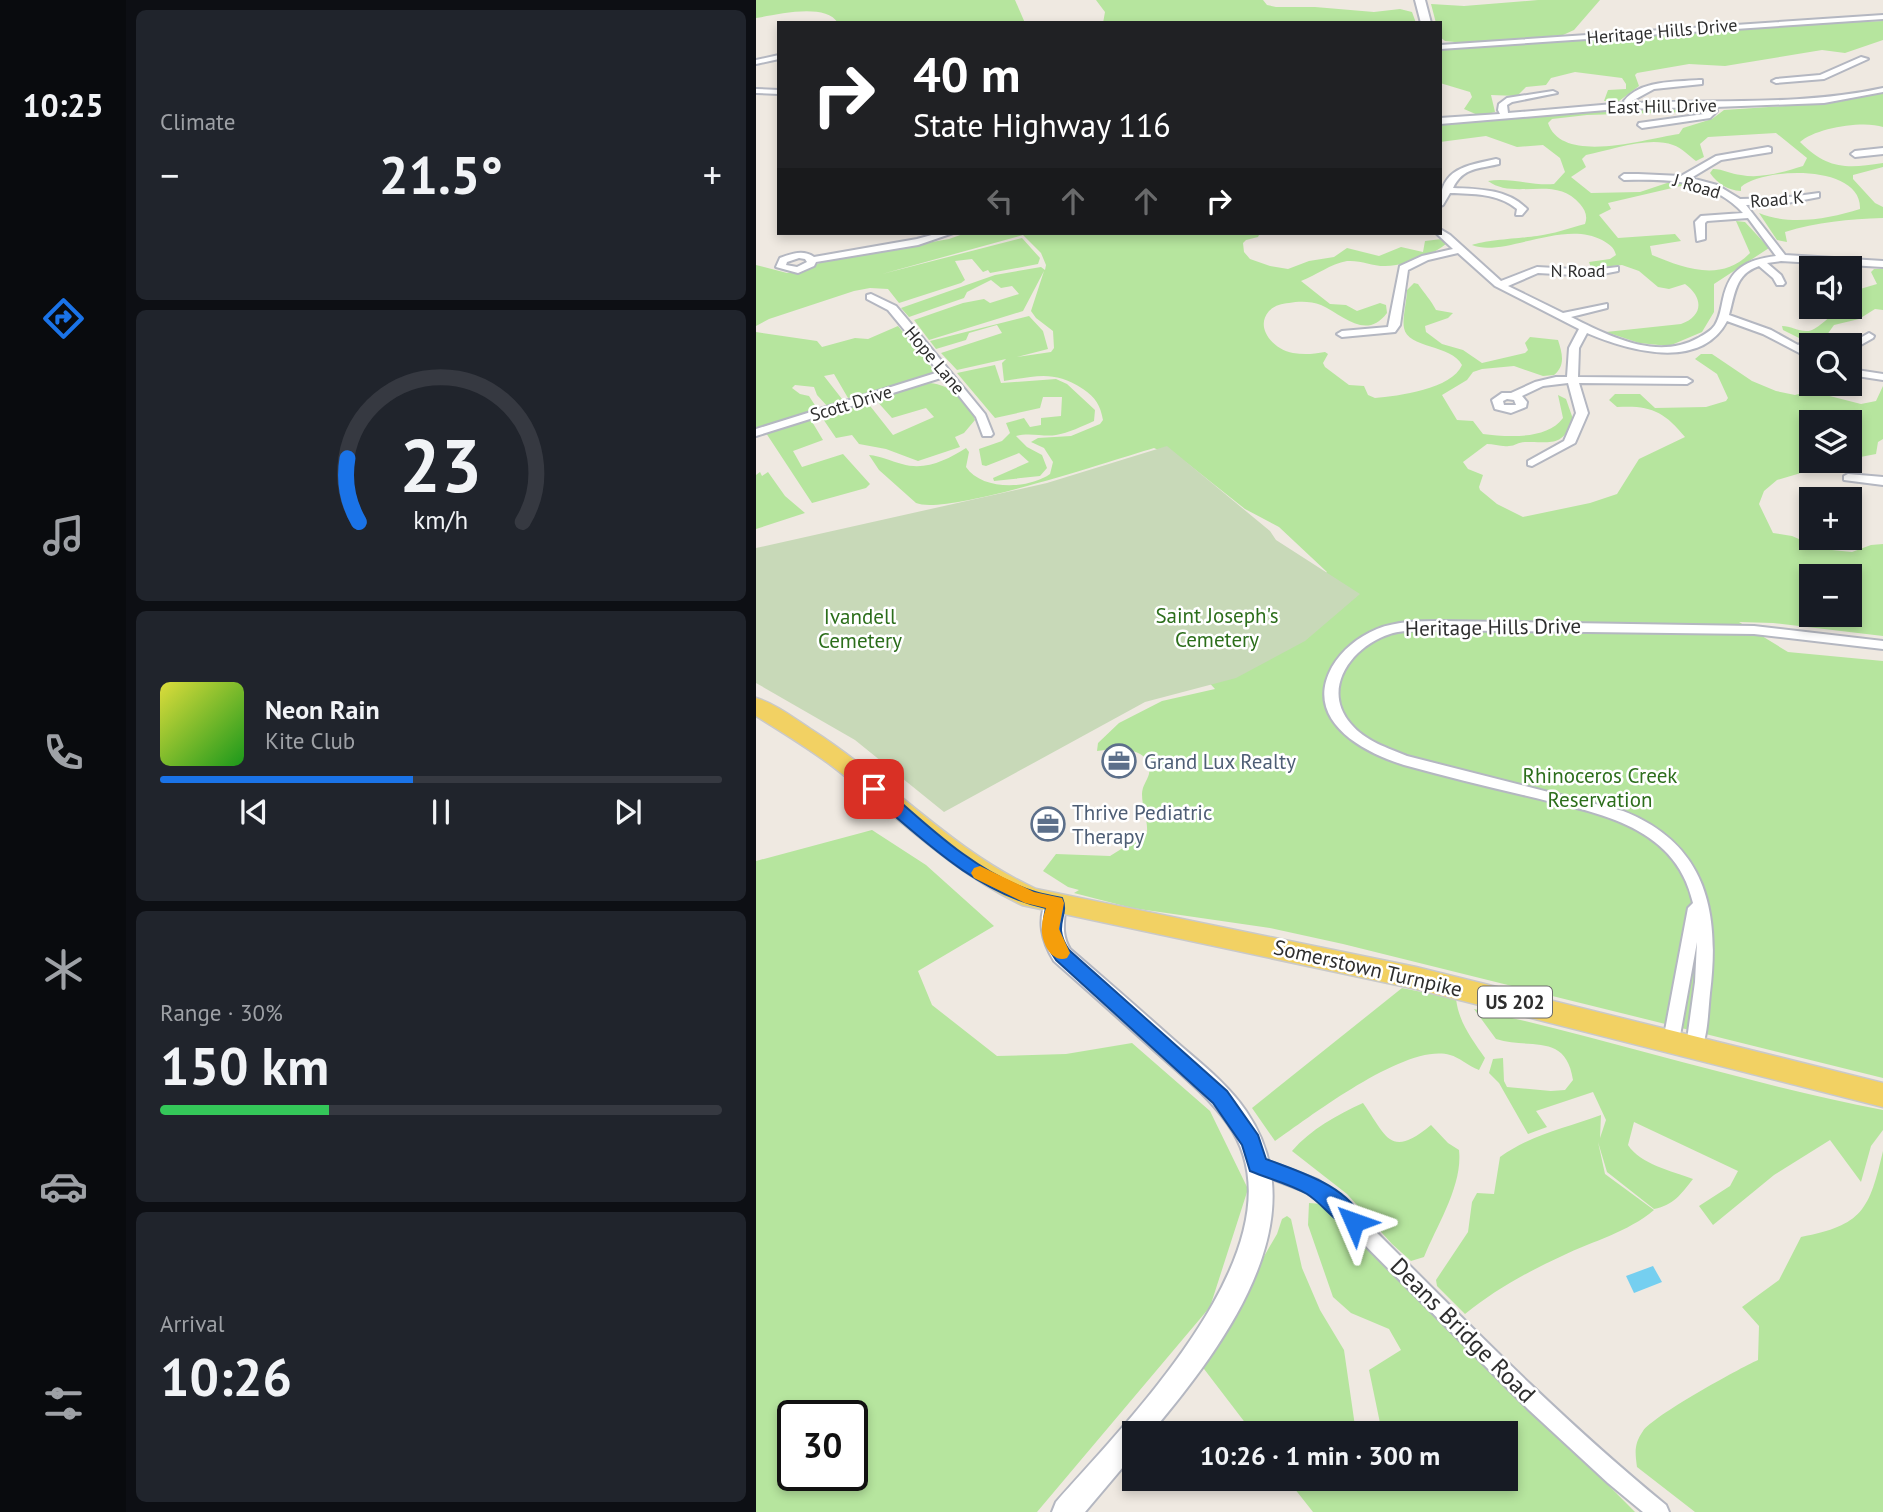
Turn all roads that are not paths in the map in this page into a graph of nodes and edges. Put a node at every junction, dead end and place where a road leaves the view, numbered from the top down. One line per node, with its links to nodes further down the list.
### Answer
1 (1420, 0): 3 (main road)
2 (1883, 17): 4 (street, Heritage Hills Drive)
3 (1425, 21)
4 (1442, 47)
5 (777, 57): 7 (street)
6 (1864, 59): 8 (street)
7 (756, 62)
8 (1821, 77): 9 (street); 11 (street)
9 (1776, 81)
10 (1699, 82): 21 (street)
11 (1829, 84)
12 (1838, 90): 19 (street)
13 (1883, 90): 19 (street, East Hill Drive)
14 (756, 91): 16 (street)
15 (1553, 93): 22 (street)
16 (777, 94)
17 (777, 94): 18 (street)
18 (756, 96)
19 (1847, 97): 20 (street, East Hill Drive)
20 (1710, 104): 21 (street, East Hill Drive); 24 (street)
21 (1631, 106): 22 (street, East Hill Drive)
22 (1506, 116): 23 (street, East Hill Drive)
23 (1442, 121)
24 (1642, 125)
25 (1769, 149): 30 (street)
26 (1883, 151): 27 (street)
27 (1855, 154)
28 (1496, 162): 31 (street)
29 (1624, 177): 30 (street, J Road)
30 (1683, 179): 34 (street, J Road)
31 (1448, 190): 33 (street); 35 (street)
32 (1816, 195): 34 (street, Road K)
33 (1442, 200)
34 (1738, 202): 36 (street, J Road)
35 (1519, 214)
36 (1750, 215): 39 (street); 41 (street, J Road)
37 (1442, 234): 40 (street)
38 (942, 235): 42 (street)
39 (1700, 239)
40 (1460, 250): 47 (street); 53 (street)
41 (1783, 258): 43 (street); 44 (street)
42 (812, 260)
43 (1760, 262): 46 (street); 51 (street)
44 (1883, 264)
45 (1615, 269): 47 (street, N Road)
46 (1780, 283)
47 (1501, 285): 50 (street)
48 (871, 297): 57 (street, Hope Lane)
49 (1604, 306): 50 (street)
50 (1562, 316): 52 (street)
51 (1724, 317): 52 (street); 56 (street)
52 (1584, 329): 60 (street)
53 (1342, 334)
54 (1869, 336): 55 (street)
55 (1862, 340)
56 (1798, 349)
57 (946, 373): 63 (street, Scott Drive); 64 (street, Hope Lane)
58 (1862, 374): 59 (street)
59 (1883, 377)
60 (1575, 379): 61 (street); 62 (street); 65 (street)
61 (1687, 381)
62 (1514, 396)
63 (756, 433)
64 (987, 434)
65 (1532, 463)
66 (1848, 478): 67 (street)
67 (1883, 481)
68 (1883, 645): 70 (street, Heritage Hills Drive)
69 (756, 706): 71 (main road, US 202)
70 (1698, 896): 72 (street); 72 (street, Heritage Hills Drive)
71 (1055, 903): 72 (main road, Somerstown Turnpike / US 202); 74 (main road)
72 (1682, 1044): 73 (main road, Somerstown Turnpike / US 202)
73 (1883, 1095)
74 (1258, 1165): 75 (main road); 76 (street, Deans Bridge Road)
75 (1066, 1512)
76 (1659, 1512)

